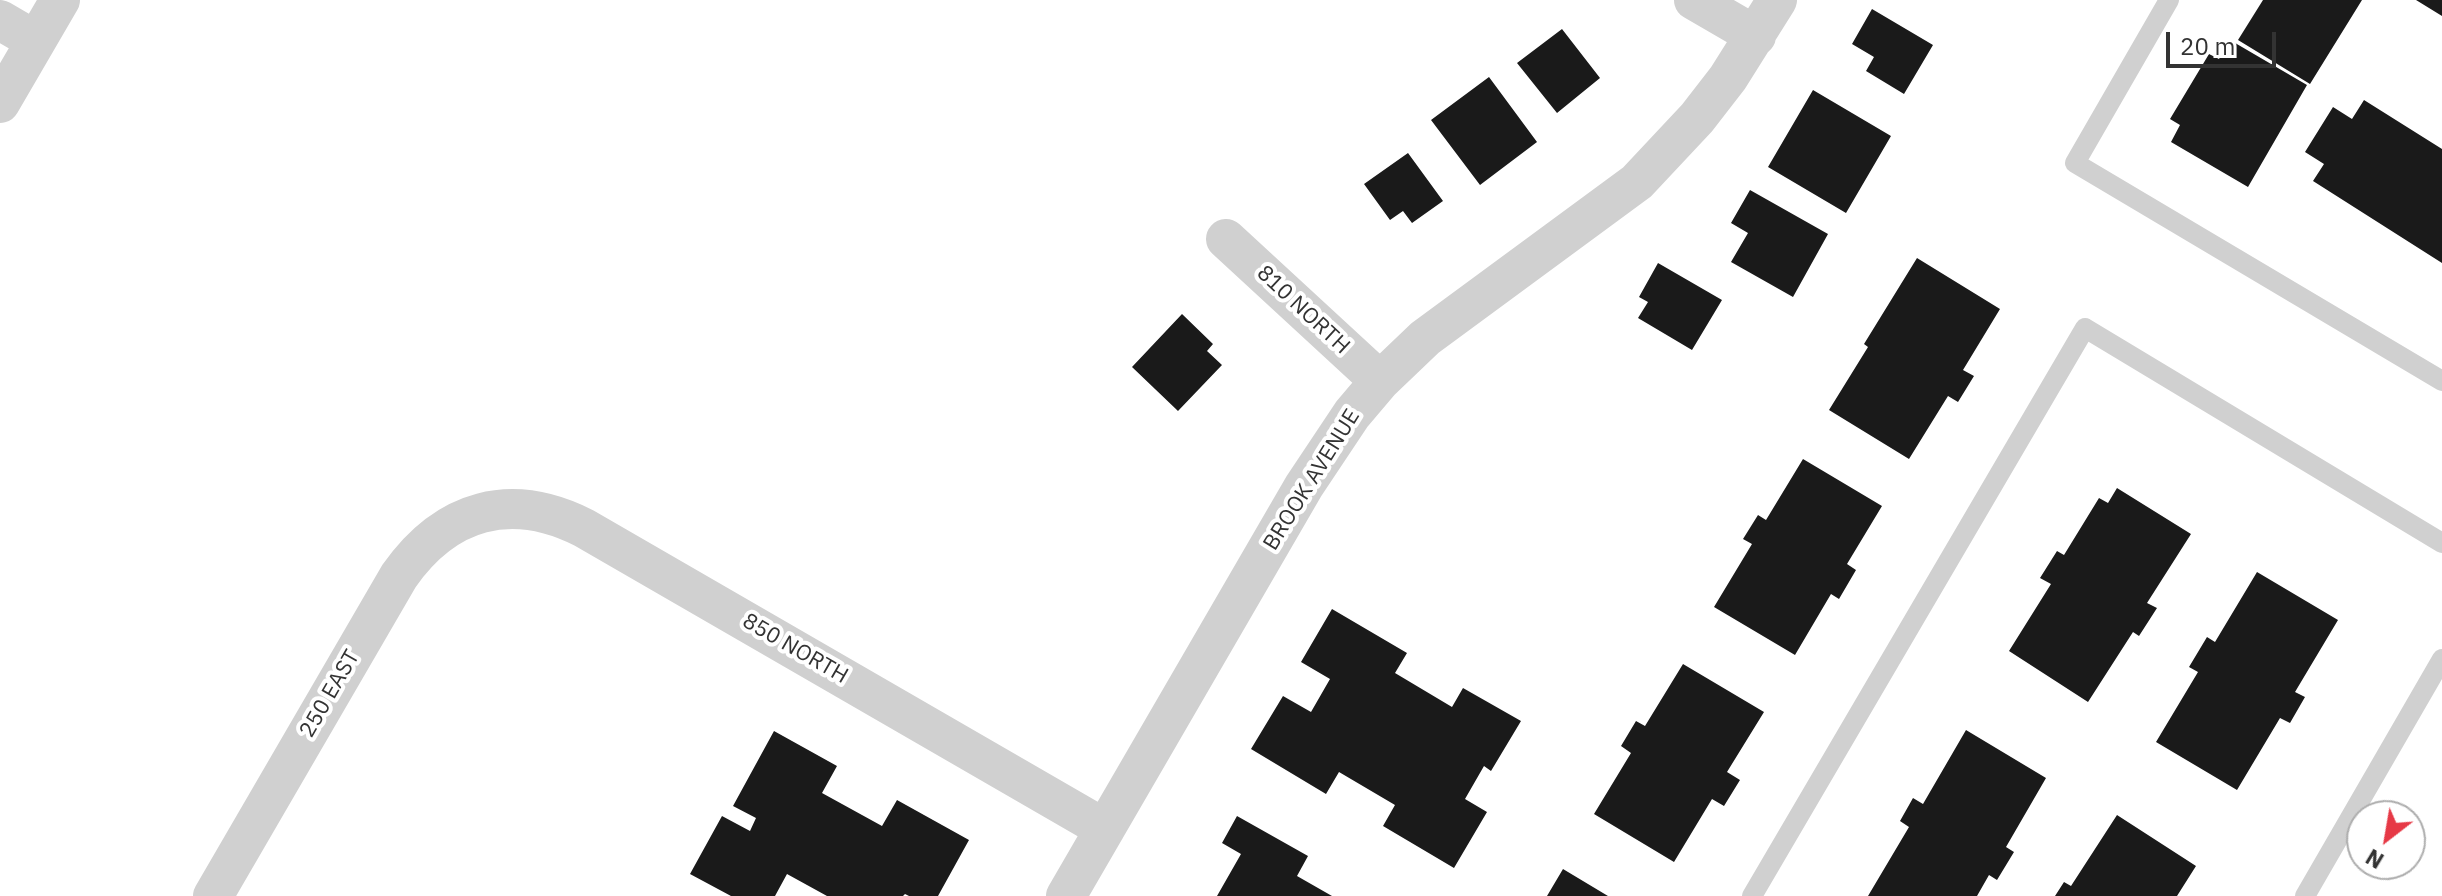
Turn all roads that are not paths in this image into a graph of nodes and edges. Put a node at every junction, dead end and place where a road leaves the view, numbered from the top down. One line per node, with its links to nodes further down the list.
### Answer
1 (60, 0): 7 (street)
2 (1694, 0): 6 (street)
3 (1777, 0): 6 (street, BROOK AVENUE)
4 (2169, 0): 11 (lane)
5 (0, 20): 7 (street)
6 (1756, 36): 10 (street, BROOK AVENUE)
7 (36, 41): 8 (street)
8 (0, 103)
9 (1226, 239): 10 (street, 810 NORTH)
10 (1380, 381): 15 (street, BROOK AVENUE)
11 (2442, 381)
12 (473, 516): 15 (street, 850 NORTH); 16 (street, 250 EAST)
13 (2442, 543): 18 (lane)
14 (2442, 659): 19 (lane)
15 (1105, 829): 17 (street, BROOK AVENUE)
16 (213, 896)
17 (1066, 896)
18 (1752, 896)
19 (2305, 896)

